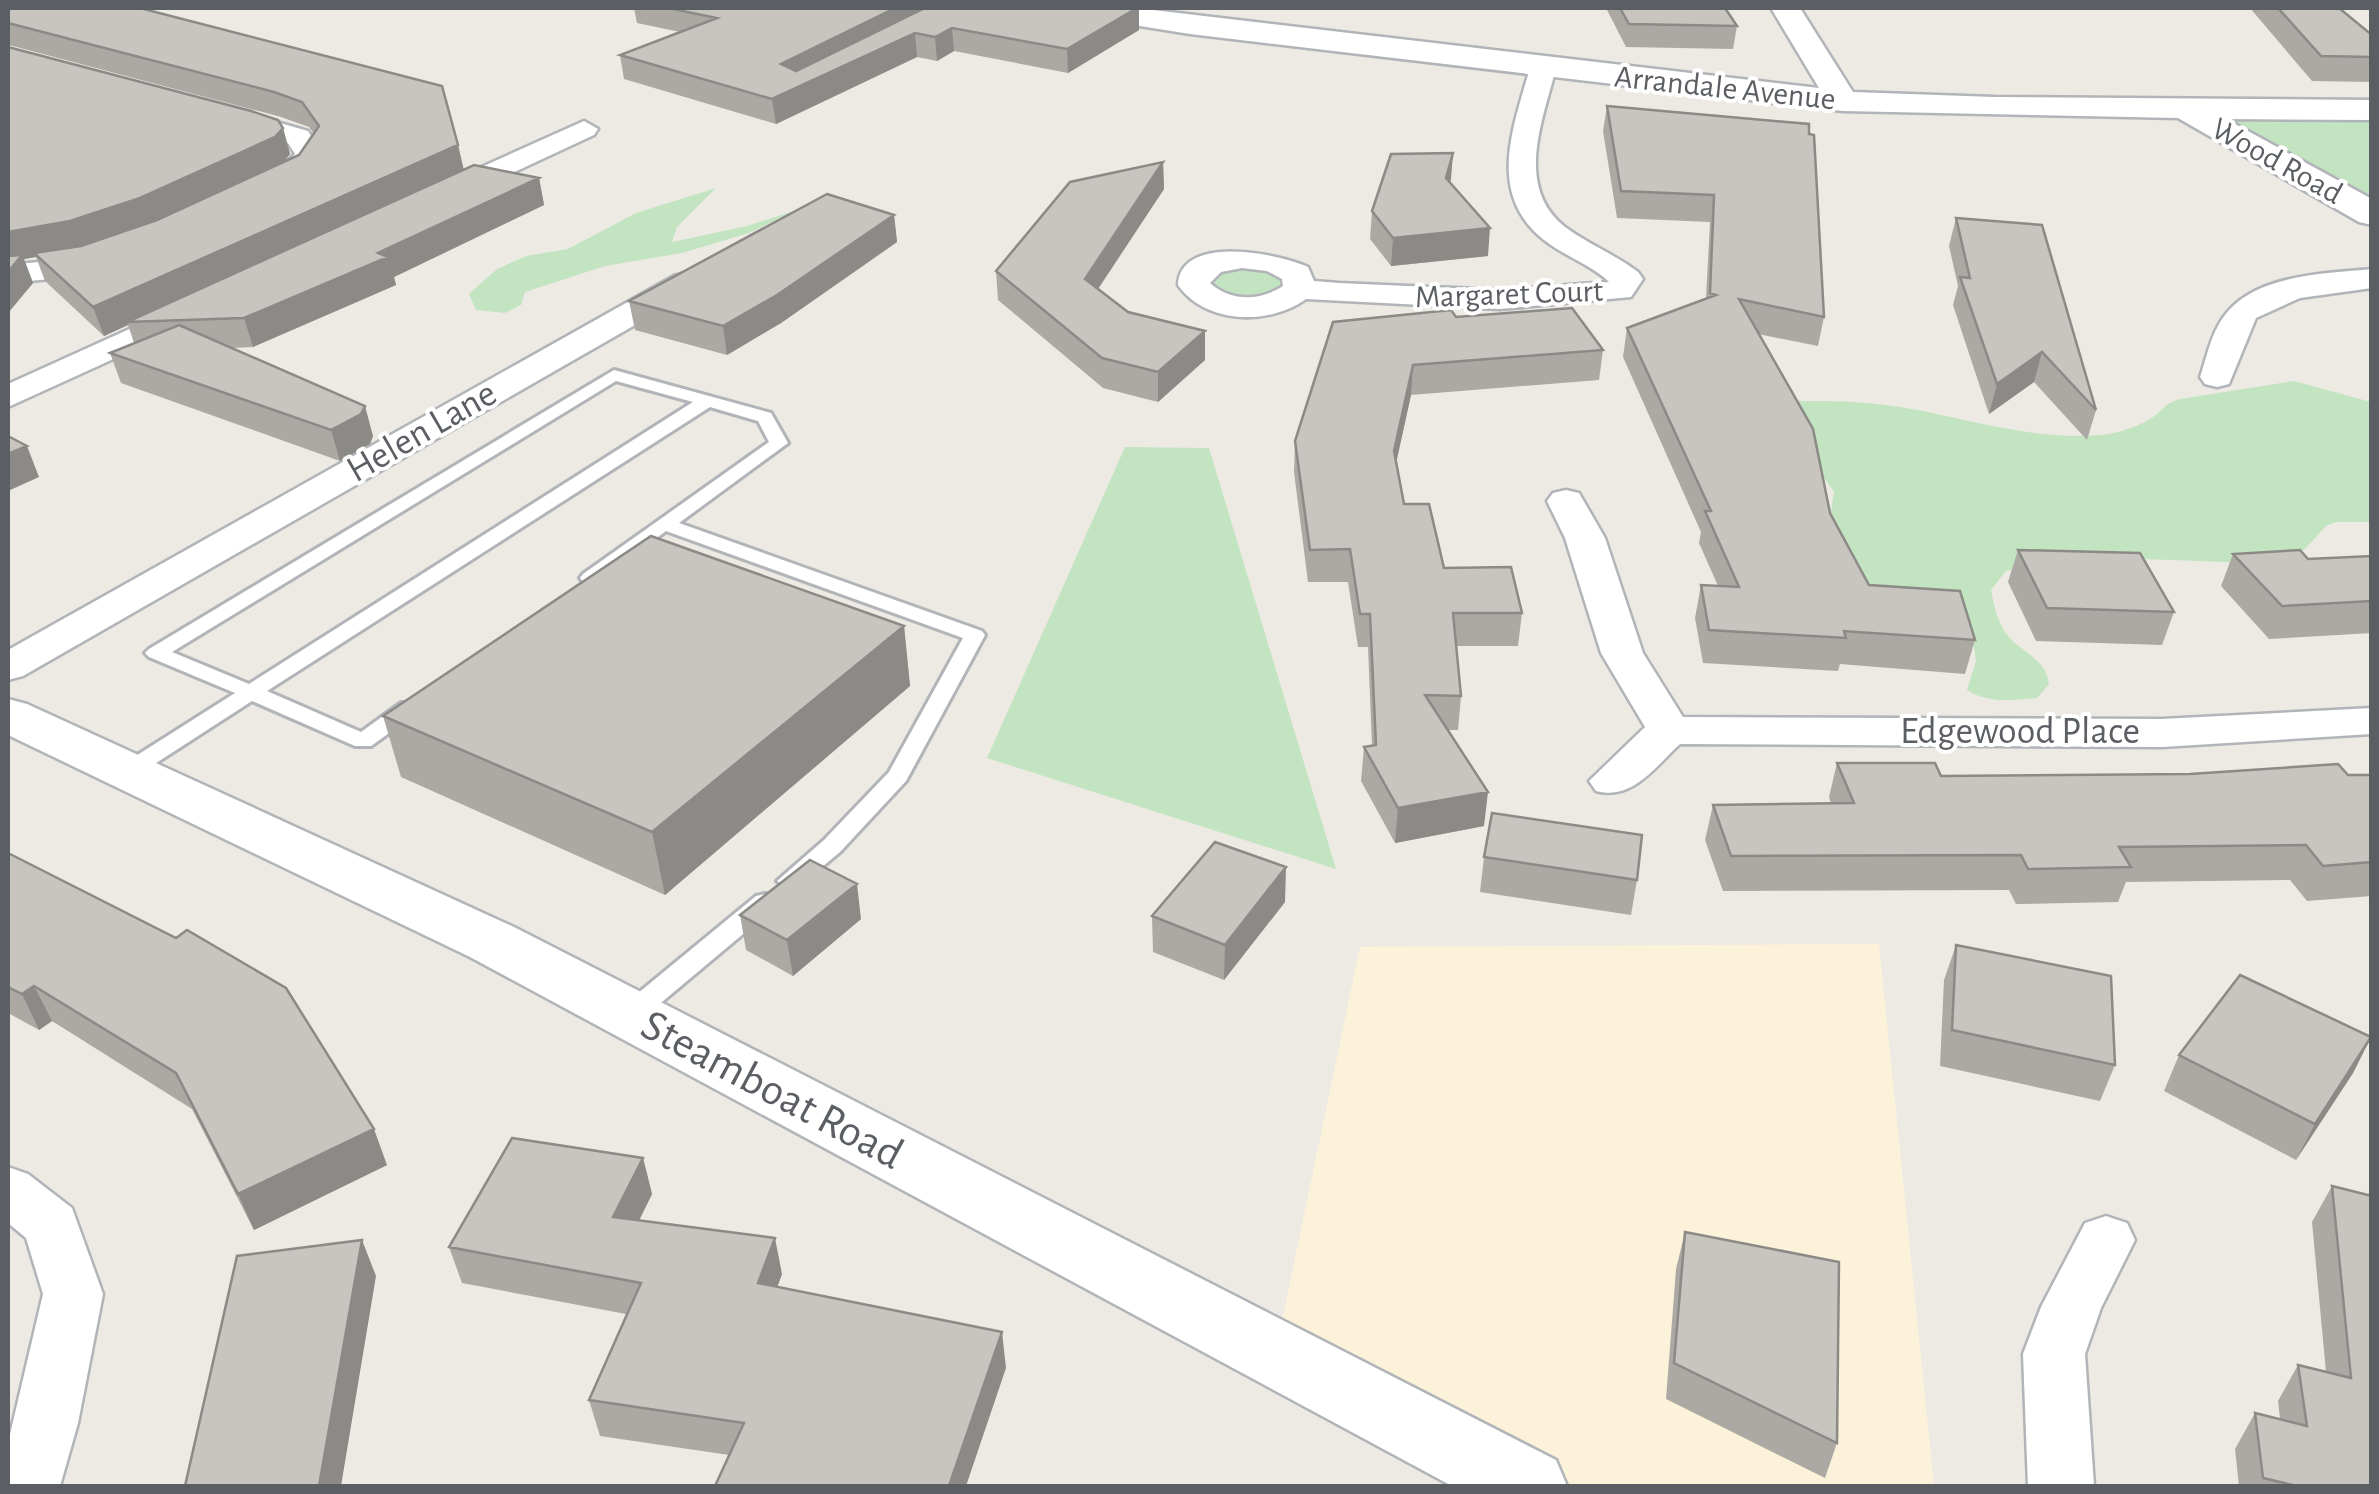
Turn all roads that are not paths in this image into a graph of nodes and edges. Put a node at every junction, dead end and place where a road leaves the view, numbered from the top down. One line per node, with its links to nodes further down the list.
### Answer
1 (1084, 8): 3 (street, Arrandale Avenue)
2 (1786, 8): 4 (street)
3 (1543, 68): 4 (street, Arrandale Avenue); 16 (street, Margaret Court)
4 (1844, 101): 6 (street, Arrandale Avenue)
5 (195, 107): 9 (street)
6 (2183, 108): 7 (street, Arrandale Avenue); 11 (street, Wood Road)
7 (2372, 110)
8 (584, 129): 10 (street)
9 (246, 195)
10 (404, 212)
11 (2372, 214)
12 (132, 244): 14 (street)
13 (715, 266): 26 (street, Helen Lane)
14 (8, 274)
15 (2372, 278): 18 (street)
16 (1300, 289)
17 (224, 296): 19 (street)
18 (2217, 377)
19 (8, 397)
20 (707, 401): 22 (lane); 24 (lane); 24 (lane)
21 (1566, 500): 28 (street)
22 (664, 524): 23 (lane); 31 (lane)
23 (569, 593)
24 (251, 692): 25 (lane); 29 (lane)
25 (426, 696)
26 (8, 704): 29 (street, Steamboat Road)
27 (2372, 721): 28 (street, Edgewood Place)
28 (1669, 730): 30 (street)
29 (128, 771): 31 (street, Steamboat Road)
30 (1612, 781)
31 (629, 1015): 34 (street, Steamboat Road)
32 (8, 1190): 35 (street)
33 (2106, 1240): 36 (street)
34 (1490, 1478)
35 (27, 1486)
36 (2062, 1486)

